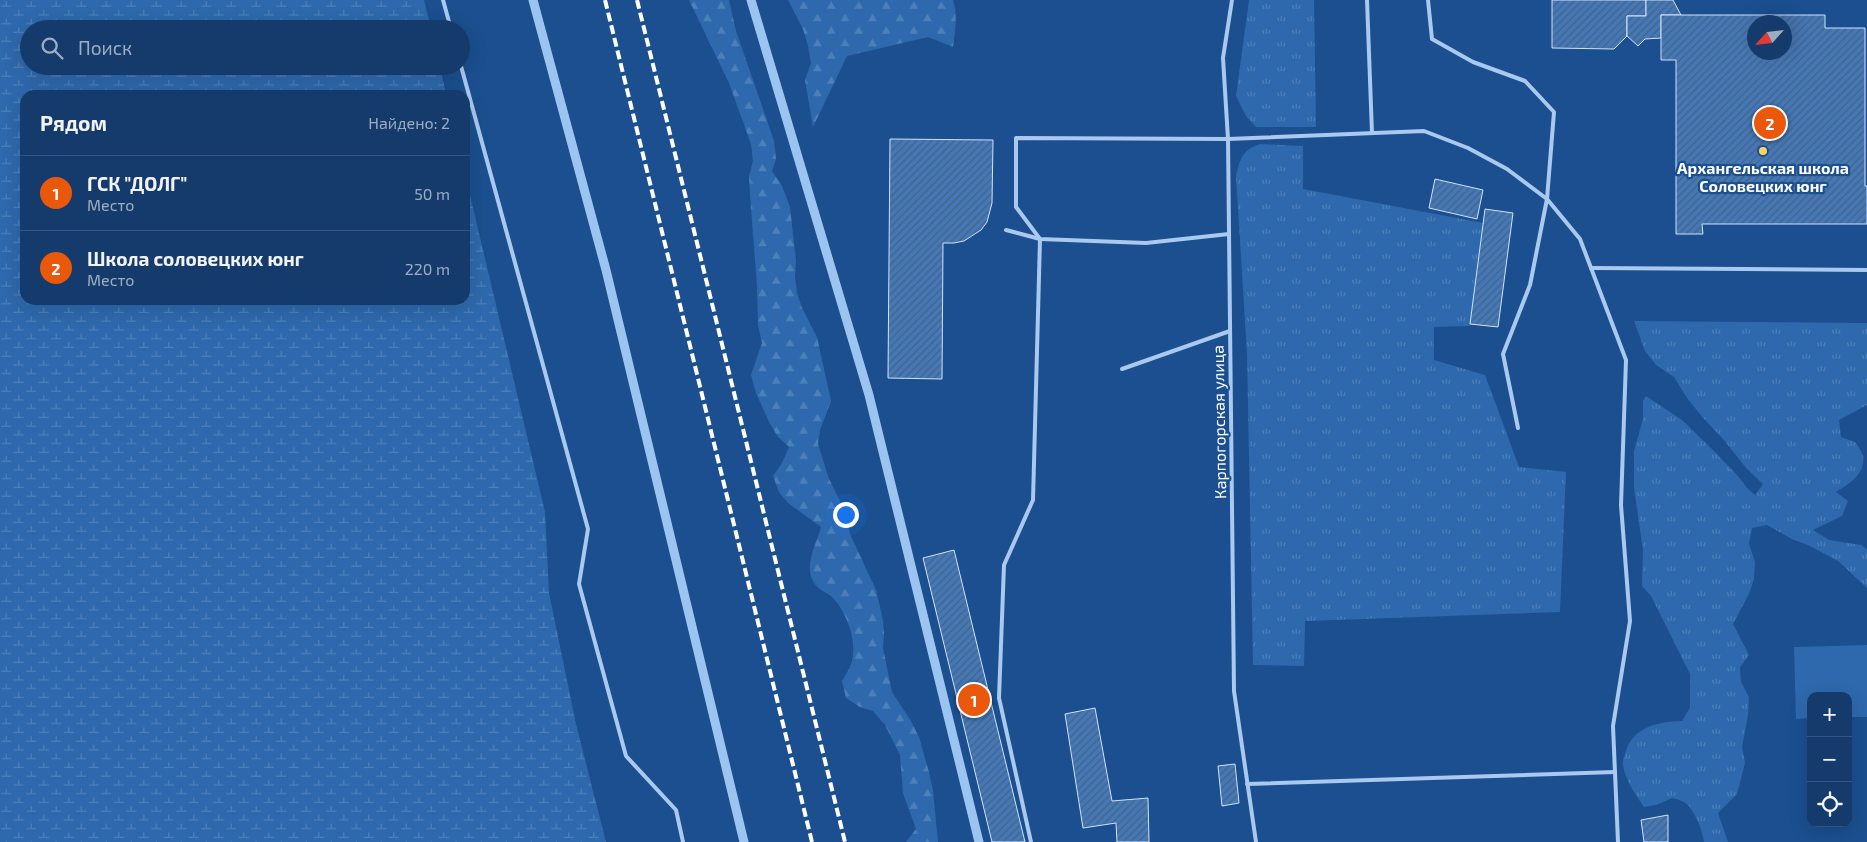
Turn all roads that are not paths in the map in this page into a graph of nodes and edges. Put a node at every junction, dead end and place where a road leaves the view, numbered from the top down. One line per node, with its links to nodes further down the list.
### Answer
1 (443, 0): 5 (lane)
2 (1232, 0): 10 (lane, Карпогорская улица)
3 (1367, 0): 9 (lane)
4 (1428, 0): 11 (lane)
5 (449, 20)
6 (463, 75): 7 (lane)
7 (468, 90)
8 (470, 99): 22 (lane)
9 (1372, 133): 10 (lane); 11 (lane)
10 (1228, 139): 13 (lane, Карпогорская улица); 14 (lane)
11 (1547, 199): 15 (lane); 19 (lane)
12 (1006, 230): 14 (lane)
13 (1229, 234): 14 (lane); 17 (lane, Карпогорская улица)
14 (1040, 239): 23 (lane)
15 (1591, 268): 16 (lane); 20 (lane)
16 (1867, 270)
17 (1230, 331): 18 (lane); 21 (lane, Карпогорская улица)
18 (1122, 369)
19 (1518, 428)
20 (1615, 772): 21 (lane); 25 (lane)
21 (1247, 784): 24 (lane, Карпогорская улица)
22 (683, 842)
23 (1031, 842)
24 (1256, 842)
25 (1618, 842)

